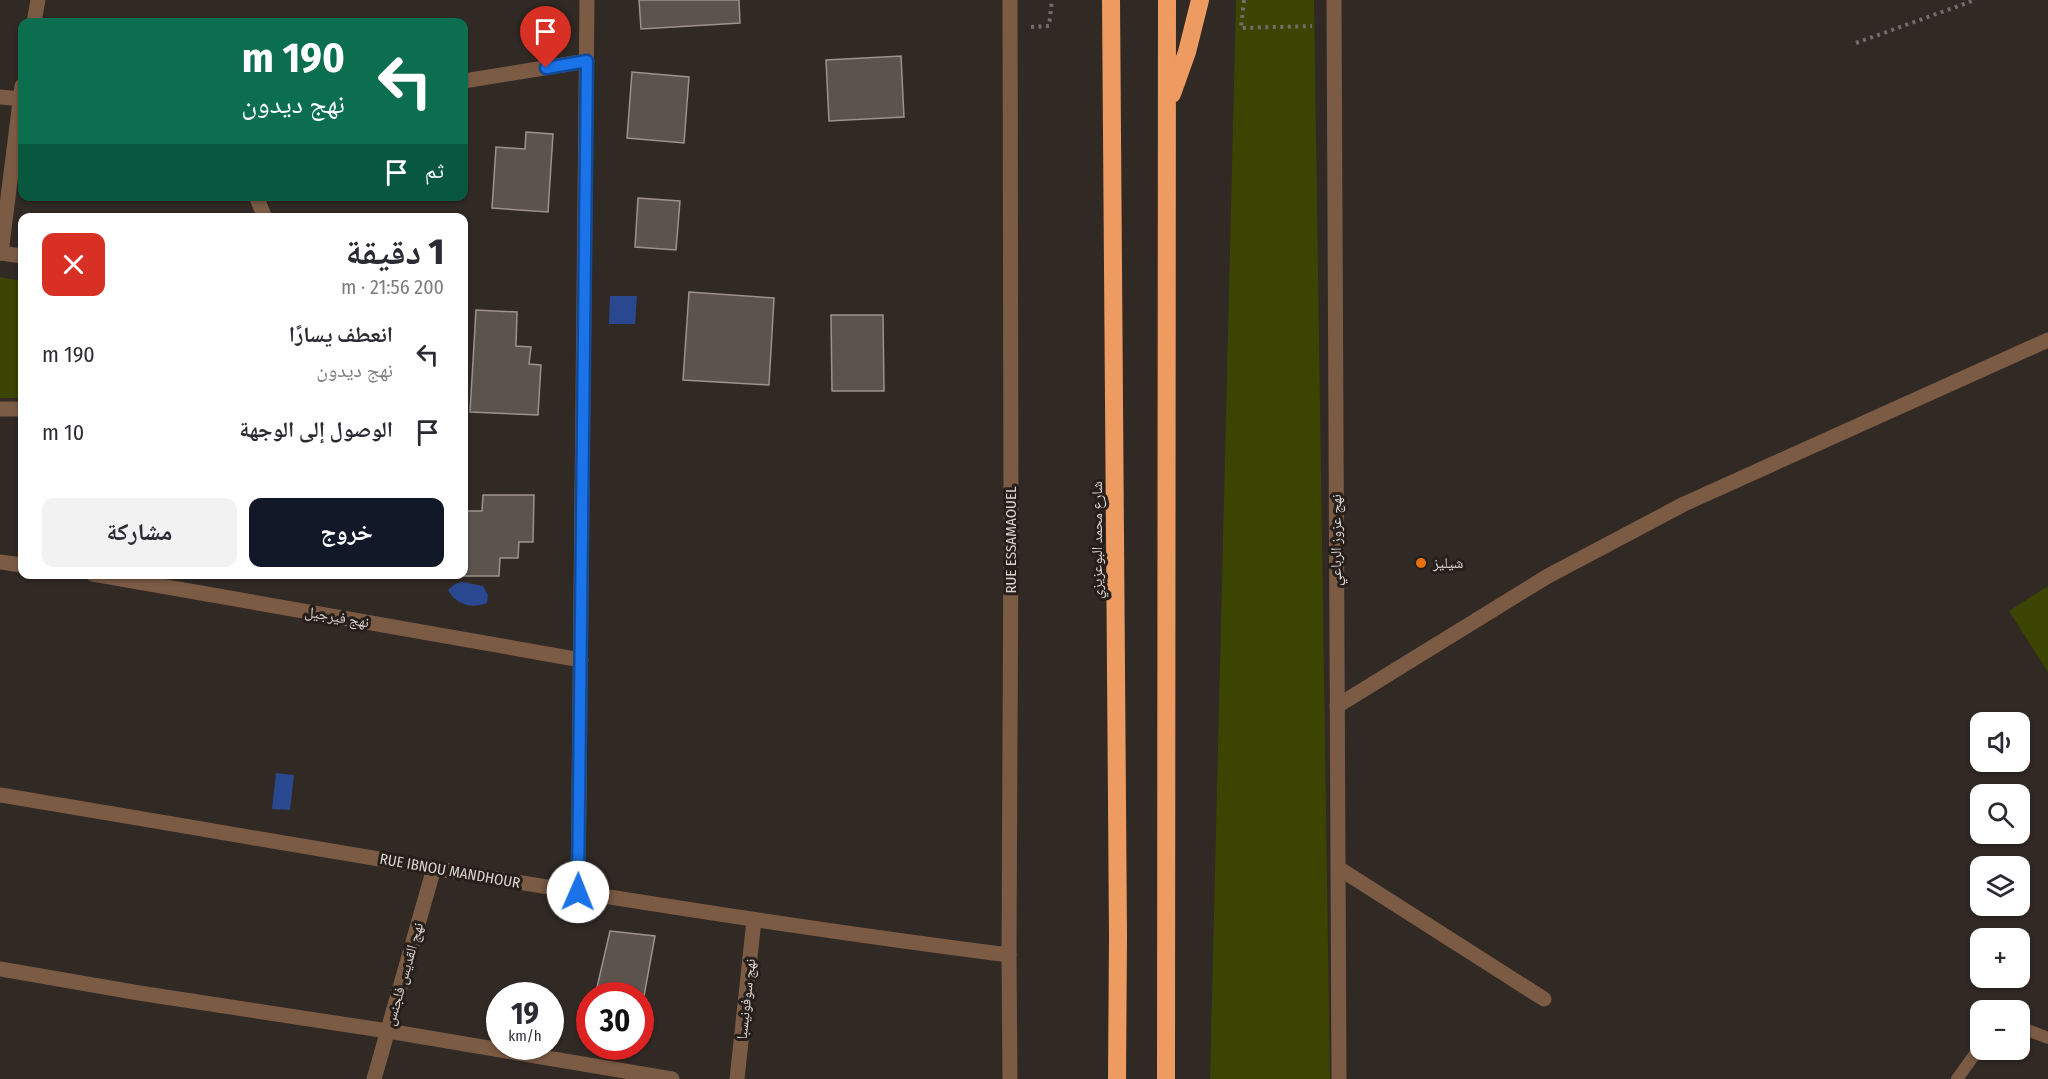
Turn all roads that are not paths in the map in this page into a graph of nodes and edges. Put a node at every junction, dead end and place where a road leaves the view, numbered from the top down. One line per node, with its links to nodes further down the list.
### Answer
1 (38, 0): 8 (street)
2 (588, 0): 9 (street)
3 (1010, 0): 30 (street, RUE ESSAMAOUEL)
4 (1111, 0): 41 (highway, شارع محمد البوعزيزي)
5 (1167, 0): 13 (highway)
6 (1200, 0): 13 (highway)
7 (1334, 0): 24 (street, نهج عزوز الرباعي)
8 (35, 18)
9 (587, 61): 10 (street); 23 (street)
10 (468, 80)
11 (18, 96): 12 (street)
12 (0, 98)
13 (1168, 107): 42 (highway)
14 (18, 124): 15 (street)
15 (0, 253): 16 (street)
16 (18, 255)
17 (2048, 340): 24 (street)
18 (0, 409): 19 (street)
19 (18, 409)
20 (0, 561): 21 (street)
21 (18, 564)
22 (136, 579): 23 (street, نهج فيرجيل)
23 (581, 660): 28 (street)
24 (1337, 706): 27 (street, نهج عزوز الرباعي)
25 (0, 795): 26 (street, RUE IBNOU MANDHOUR)
26 (434, 868): 28 (street, RUE IBNOU MANDHOUR); 33 (street, نهج القديس فلجنس)
27 (1340, 869): 32 (street); 43 (street, نهج عزوز الرباعي)
28 (578, 892): 29 (street, RUE IBNOU MANDHOUR)
29 (754, 920): 30 (street, RUE IBNOU MANDHOUR); 39 (street, نهج سوفونيسبا)
30 (1009, 955): 40 (street, RUE ESSAMAOUEL)
31 (0, 969): 33 (street)
32 (1544, 999)
33 (388, 1031): 37 (street, نهج القديس فلجنس); 38 (street)
34 (2030, 1031): 35 (lane)
35 (2048, 1038)
36 (1971, 1060): 44 (lane)
37 (374, 1079)
38 (672, 1079)
39 (737, 1079)
40 (1010, 1079)
41 (1117, 1079)
42 (1166, 1079)
43 (1339, 1079)
44 (1957, 1079)

